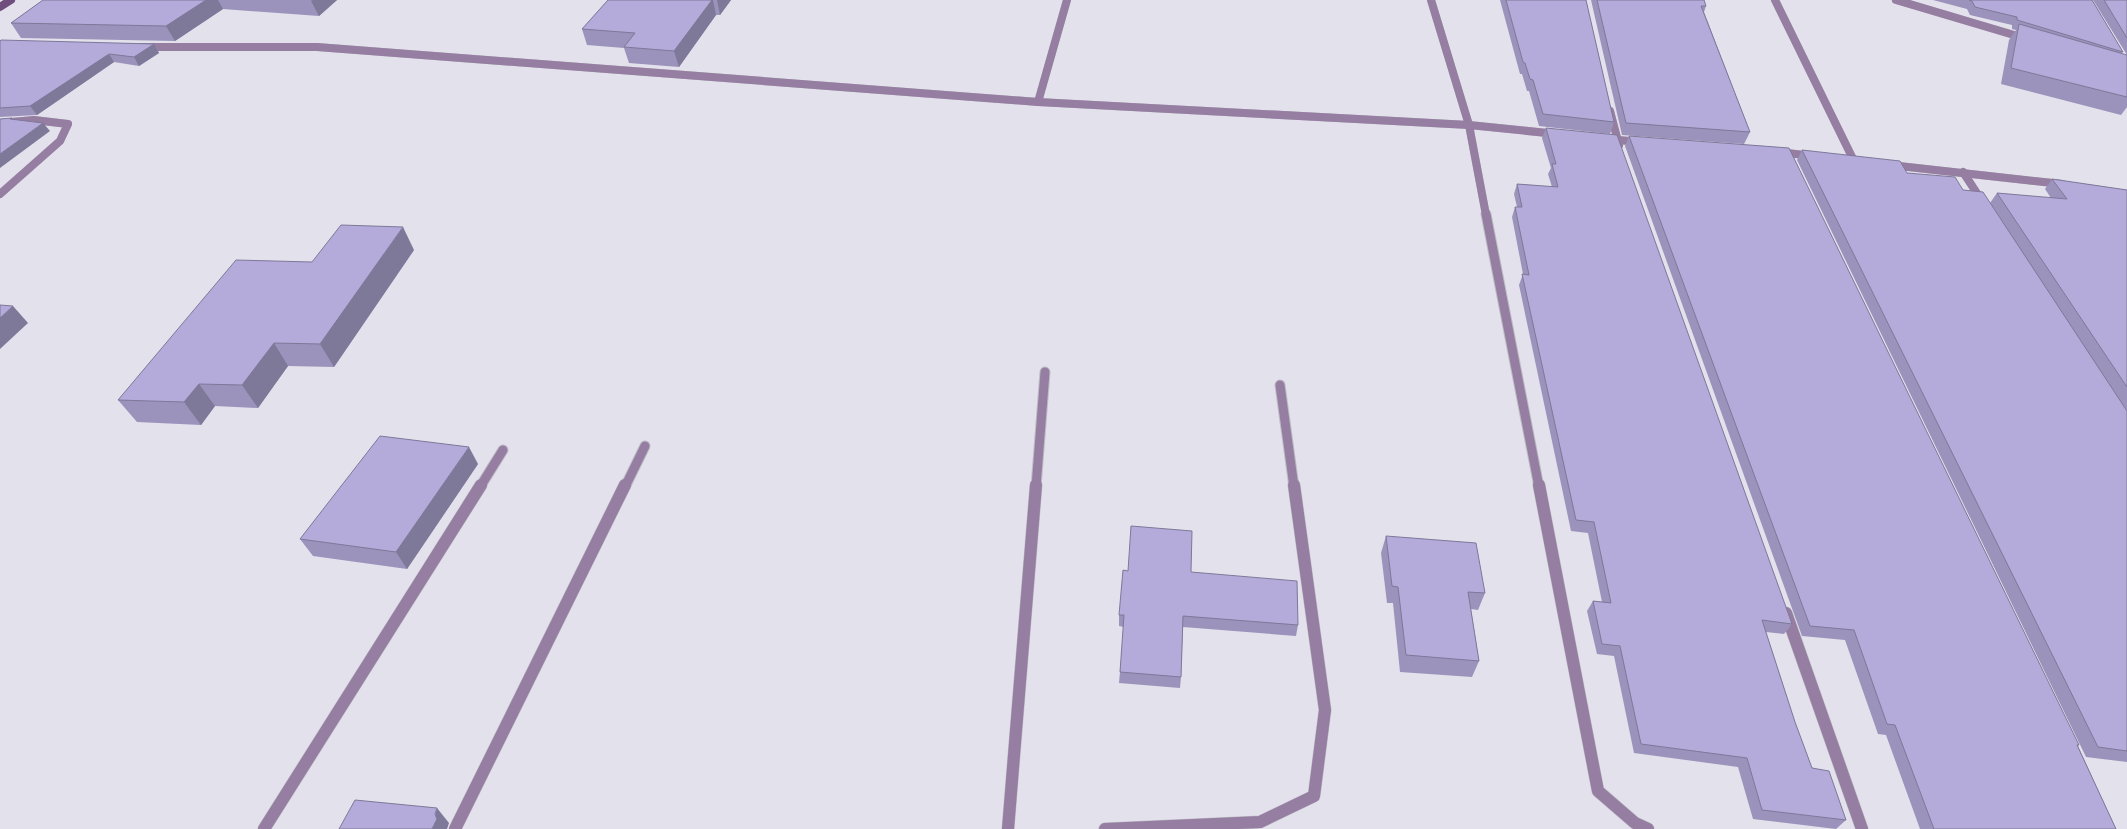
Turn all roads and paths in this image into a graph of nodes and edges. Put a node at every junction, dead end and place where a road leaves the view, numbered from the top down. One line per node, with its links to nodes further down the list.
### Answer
1 (11, 0): 7 (main road)
2 (1067, 0): 11 (street)
3 (1430, 0): 14 (street)
4 (1775, 0): 23 (street)
5 (1896, 0): 8 (street)
6 (1921, 0): 8 (street)
7 (0, 7)
8 (1925, 8): 9 (street)
9 (2035, 41)
10 (131, 47): 11 (street)
11 (1038, 102): 14 (street)
12 (1608, 103): 17 (street)
13 (0, 123): 28 (street)
14 (1468, 124): 15 (street); 39 (street)
15 (1568, 135)
16 (1597, 138): 17 (street)
17 (1617, 140): 18 (street); 21 (street)
18 (1646, 142)
19 (1768, 151): 20 (street)
20 (1825, 158)
21 (1624, 159)
22 (1844, 160): 23 (street)
23 (1854, 161): 24 (street)
24 (1864, 162)
25 (1884, 164): 26 (street)
26 (1963, 172): 27 (street); 29 (street)
27 (2069, 185)
28 (0, 194)
29 (1989, 212)
30 (1045, 372): 37 (street)
31 (1280, 385): 38 (street)
32 (645, 446): 36 (street)
33 (503, 450): 35 (street)
34 (1783, 606): 40 (street)
35 (264, 829)
36 (455, 829)
37 (1008, 829)
38 (1105, 829)
39 (1648, 829)
40 (1862, 829)

